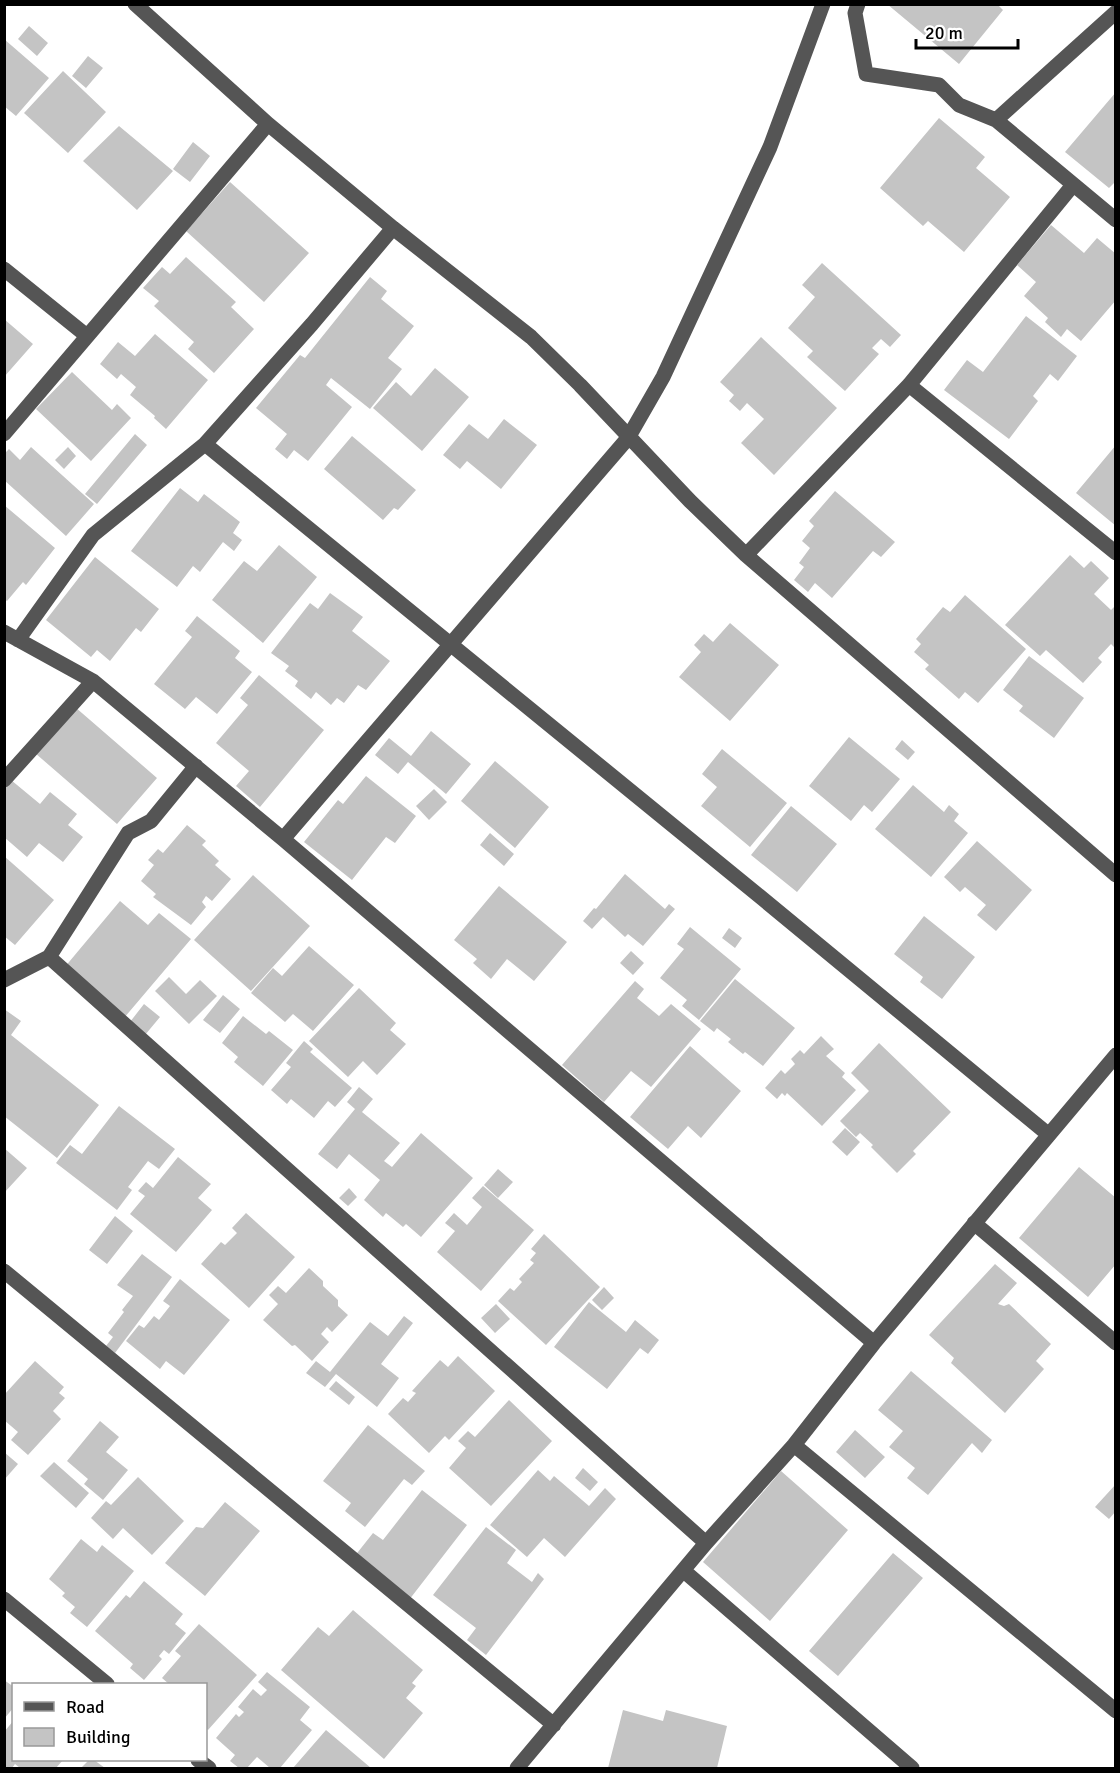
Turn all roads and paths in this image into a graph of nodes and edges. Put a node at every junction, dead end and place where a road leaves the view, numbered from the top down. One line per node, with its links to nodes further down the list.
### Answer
1 (135, 4): 6 (street)
2 (822, 4): 14 (street)
3 (858, 4): 5 (street)
4 (1116, 12): 5 (street)
5 (996, 120): 7 (street)
6 (268, 124): 9 (street); 11 (street)
7 (1073, 185): 8 (street); 12 (street)
8 (1116, 220)
9 (393, 228): 14 (street); 15 (street)
10 (4, 269): 11 (street)
11 (87, 336): 13 (street)
12 (909, 385): 16 (street); 17 (street)
13 (4, 434)
14 (628, 438): 17 (street); 19 (street)
15 (205, 444): 18 (street); 19 (street)
16 (1116, 553)
17 (746, 555): 24 (street)
18 (11, 635): 20 (street)
19 (451, 644): 23 (street); 28 (street)
20 (93, 681): 21 (street); 22 (street)
21 (196, 766): 23 (street); 25 (street)
22 (4, 780)
23 (283, 839): 31 (street)
24 (1116, 875)
25 (49, 957): 26 (street); 34 (street)
26 (4, 980)
27 (1116, 1055): 28 (street)
28 (1049, 1135): 29 (street)
29 (974, 1223): 31 (street); 32 (street)
30 (4, 1271): 39 (street)
31 (874, 1343): 33 (street)
32 (1116, 1343)
33 (794, 1445): 34 (street); 38 (street)
34 (706, 1543): 35 (street)
35 (684, 1571): 39 (street); 41 (street)
36 (4, 1599): 37 (street)
37 (106, 1683)
38 (1116, 1711)
39 (554, 1725): 40 (street)
40 (517, 1768)
41 (912, 1768)

